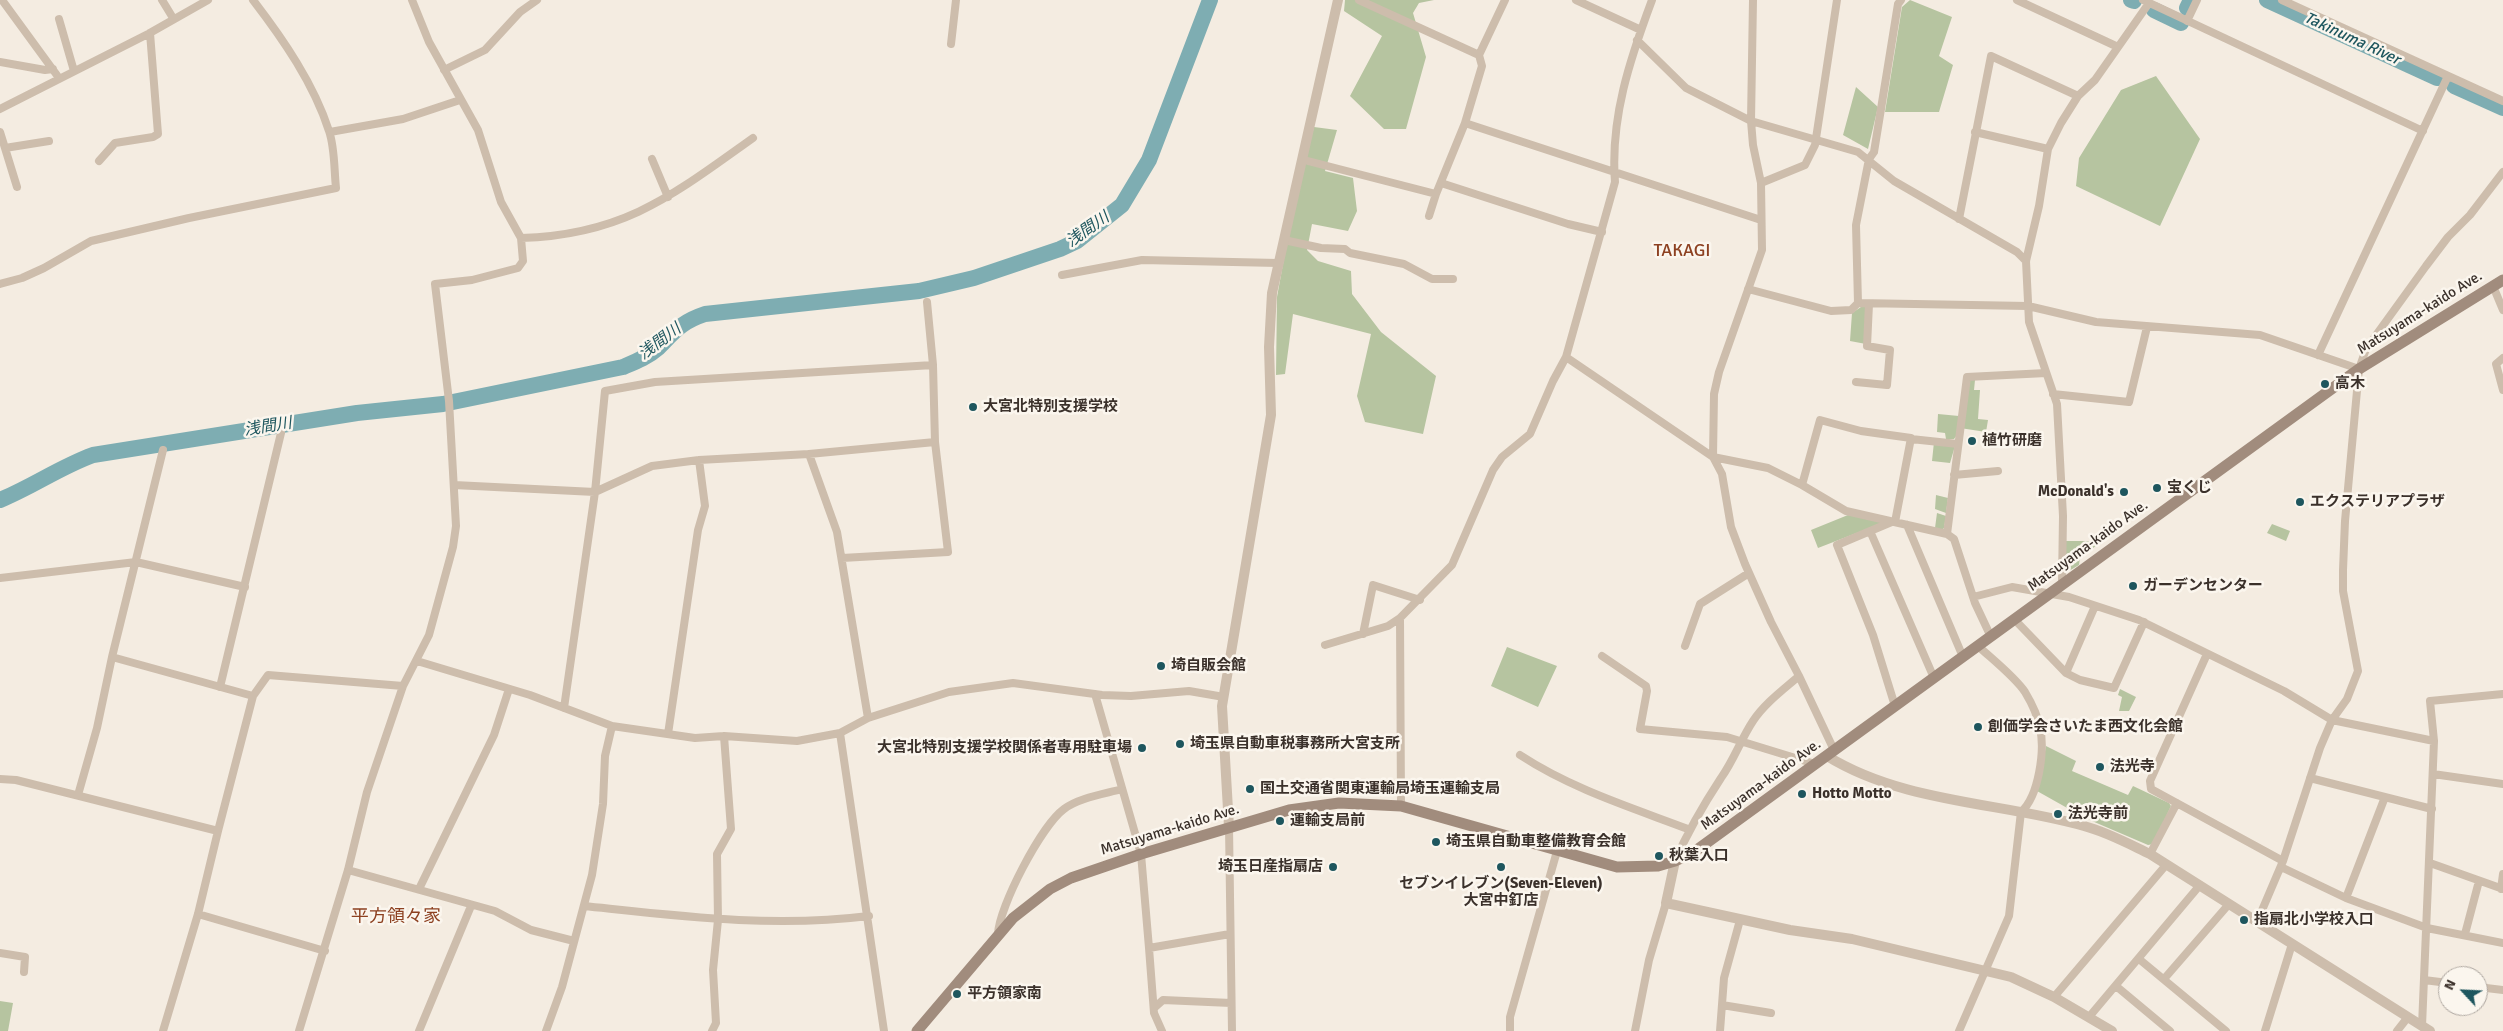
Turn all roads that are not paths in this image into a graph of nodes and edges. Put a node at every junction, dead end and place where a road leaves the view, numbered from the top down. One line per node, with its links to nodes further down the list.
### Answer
1 (2, 0): 30 (street)
2 (162, 0): 20 (street)
3 (208, 0): 20 (street)
4 (253, 0): 43 (street)
5 (412, 0): 31 (street)
6 (537, 0): 31 (street)
7 (956, 0): 26 (street)
8 (1338, 0): 52 (street)
9 (1359, 0): 28 (street)
10 (1505, 0): 28 (street)
11 (1576, 0): 23 (street)
12 (1652, 0): 23 (street)
13 (1753, 0): 39 (street)
14 (1838, 0): 46 (street)
15 (1901, 0): 51 (street)
16 (2017, 0): 27 (street)
17 (2197, 0): 22 (street)
18 (2282, 0): 33 (street)
19 (2146, 1): 22 (street); 27 (street)
20 (173, 18): 24 (street)
21 (59, 19): 32 (street)
22 (2187, 21): 41 (street)
23 (1641, 30): 25 (street)
24 (150, 33): 32 (street); 53 (street)
25 (1637, 40): 39 (street); 54 (street)
26 (951, 44)
27 (2118, 47): 35 (street)
28 (1479, 55): 40 (street)
29 (0, 62): 30 (street)
30 (52, 69): 34 (street)
31 (444, 70): 36 (street)
32 (74, 71): 34 (street)
33 (2448, 76): 37 (street); 41 (street)
34 (59, 78): 38 (street)
35 (2078, 96): 44 (street); 49 (street)
36 (460, 100): 43 (street); 65 (street)
37 (2503, 101)
38 (0, 109)
39 (1751, 121): 46 (street); 57 (street)
40 (1464, 123): 54 (street); 56 (street)
41 (2423, 131): 80 (street)
42 (0, 132): 48 (street)
43 (330, 132): 72 (street)
44 (1975, 132): 49 (street); 62 (street)
45 (753, 138): 60 (street)
46 (1815, 138): 51 (street); 57 (street)
47 (49, 142): 48 (street)
48 (5, 148): 58 (street)
49 (2048, 150): 67 (street)
50 (652, 159): 60 (street)
51 (1869, 159): 62 (street); 75 (street)
52 (1304, 160): 59 (street); 66 (street)
53 (99, 161)
54 (1614, 172): 63 (street); 64 (street)
55 (2503, 172): 84 (street)
56 (1441, 183): 59 (street); 64 (street)
57 (1761, 183): 63 (street)
58 (17, 187)
59 (1436, 194): 61 (street)
60 (668, 197): 65 (street)
61 (1429, 216)
62 (1959, 219): 67 (street)
63 (1761, 220): 73 (street)
64 (1602, 232): 81 (street)
65 (521, 238): 99 (street)
66 (1284, 240): 68 (street); 70 (street)
67 (2026, 261): 77 (street)
68 (1278, 263): 69 (street); 138 (street)
69 (1062, 275)
70 (1453, 279)
71 (2498, 283): 78 (street); 84 (main road, Matsuyama-kaido Ave.)
72 (0, 284)
73 (1748, 289): 75 (street); 95 (street)
74 (926, 302): 83 (street)
75 (1858, 303): 76 (street)
76 (1869, 304): 77 (street); 86 (street)
77 (2028, 306): 79 (street); 85 (street)
78 (2503, 310)
79 (2147, 327): 80 (street); 88 (street)
80 (2318, 355): 84 (street)
81 (1566, 357): 95 (street); 114 (street)
82 (2503, 358): 87 (street)
83 (933, 365): 91 (street); 101 (street)
84 (2359, 369): 110 (main road, Matsuyama-kaido Ave.); 142 (street)
85 (2046, 373): 88 (street); 92 (street)
86 (1856, 382)
87 (2503, 390)
88 (2054, 394): 110 (street)
89 (281, 432): 111 (street)
90 (1911, 438): 92 (street); 100 (street); 102 (street)
91 (935, 442): 94 (street); 106 (street)
92 (1958, 444): 98 (street)
93 (163, 450): 107 (street)
94 (809, 454): 96 (street); 106 (street)
95 (1713, 457): 100 (street); 108 (street)
96 (699, 460): 101 (street); 145 (street)
97 (1998, 471): 98 (street)
98 (1954, 475): 105 (street)
99 (454, 485): 101 (street); 128 (street)
100 (1802, 485): 102 (street)
101 (595, 492): 140 (street)
102 (1894, 521): 103 (street); 104 (street)
103 (1907, 525): 105 (street); 127 (street)
104 (1870, 531): 131 (street); 139 (street)
105 (1946, 534): 113 (street)
106 (842, 558): 141 (street)
107 (136, 562): 109 (street); 111 (street); 126 (street)
108 (1750, 573): 122 (street); 130 (street)
109 (0, 578)
110 (2062, 583): 112 (main road, Matsuyama-kaido Ave.)
111 (245, 587): 133 (street)
112 (2049, 593): 113 (street); 115 (street); 117 (main road, Matsuyama-kaido Ave.)
113 (1973, 597): 120 (street)
114 (1420, 600): 116 (street); 119 (street)
115 (2095, 606): 118 (street); 129 (street)
116 (1400, 618): 119 (street); 160 (street)
117 (2014, 620): 120 (main road, Matsuyama-kaido Ave.); 129 (street)
118 (2144, 622): 124 (street); 129 (street)
119 (1363, 634): 121 (street)
120 (1991, 637): 123 (main road, Matsuyama-kaido Ave.)
121 (1325, 645)
122 (1685, 646)
123 (1978, 646): 127 (main road, Matsuyama-kaido Ave.); 162 (street)
124 (2207, 654): 142 (street); 159 (street)
125 (1602, 656): 147 (street)
126 (112, 657): 133 (street); 157 (street)
127 (1963, 657): 131 (main road, Matsuyama-kaido Ave.)
128 (417, 660): 132 (street); 134 (street)
129 (2066, 673)
130 (1800, 676): 147 (street); 149 (street)
131 (1934, 678): 139 (main road, Matsuyama-kaido Ave.)
132 (403, 686): 137 (street); 173 (street)
133 (220, 687): 137 (street)
134 (509, 689): 140 (street); 177 (street)
135 (1095, 694): 138 (street); 141 (street); 156 (street)
136 (2503, 694): 148 (street)
137 (252, 696): 165 (street)
138 (1224, 697): 163 (street)
139 (1895, 706): 149 (main road, Matsuyama-kaido Ave.)
140 (564, 708): 143 (street)
141 (868, 718): 144 (street)
142 (2332, 720): 148 (street); 153 (street)
143 (612, 726): 145 (street); 183 (street)
144 (840, 732): 146 (street); 185 (street)
145 (668, 734): 146 (street)
146 (724, 736): 186 (street)
147 (1741, 741): 151 (street); 164 (street)
148 (2434, 741): 152 (street)
149 (1830, 753): 151 (main road, Matsuyama-kaido Ave.); 162 (street)
150 (1520, 755): 164 (street)
151 (1815, 764): 169 (main road, Matsuyama-kaido Ave.)
152 (2433, 774): 155 (street); 161 (street)
153 (2310, 778): 158 (street); 172 (street)
154 (0, 779): 157 (street)
155 (2503, 784)
156 (1122, 789): 167 (street); 190 (street)
157 (78, 795): 165 (street)
158 (2385, 797): 161 (street); 179 (street)
159 (2176, 803): 168 (street); 172 (street)
160 (1401, 806): 163 (main road, Matsuyama-kaido Ave.); 166 (main road, Matsuyama-kaido Ave.)
161 (2432, 809): 170 (street)
162 (2021, 812): 168 (street); 200 (street)
163 (1229, 827): 167 (main road, Matsuyama-kaido Ave.); 191 (street)
164 (1688, 829): 169 (street)
165 (218, 831): 184 (street)
166 (1557, 851): 169 (main road, Matsuyama-kaido Ave.); 225 (street)
167 (1141, 854): 190 (main road, Matsuyama-kaido Ave.); 196 (street)
168 (2150, 854): 171 (street)
169 (1675, 861): 180 (street)
170 (2430, 863): 175 (street); 189 (street)
171 (2166, 864): 176 (street); 208 (street)
172 (2282, 864): 179 (street); 188 (street)
173 (348, 870): 177 (street); 197 (street)
174 (2503, 874): 178 (street)
175 (2479, 881): 178 (street); 192 (street)
176 (2200, 885): 181 (street); 199 (street)
177 (419, 889): 182 (street)
178 (2502, 889)
179 (2346, 898): 189 (street)
180 (1666, 903): 187 (street); 226 (street)
181 (2229, 904): 188 (street); 202 (street)
182 (471, 906): 193 (street); 218 (street)
183 (584, 906): 186 (street); 193 (street)
184 (198, 914): 197 (street); 216 (street)
185 (869, 916): 186 (street); 221 (street)
186 (718, 920): 220 (street)
187 (1740, 920): 200 (street); 210 (street)
188 (2257, 922): 195 (street)
189 (2427, 928): 192 (street); 203 (street)
190 (998, 934): 222 (main road, Matsuyama-kaido Ave.)
191 (1230, 934): 196 (street); 209 (street)
192 (2465, 934): 194 (street)
193 (574, 941): 219 (street)
194 (2503, 943)
195 (2292, 944): 214 (street); 232 (street)
196 (1149, 948): 211 (street)
197 (325, 951): 217 (street)
198 (0, 953): 201 (street)
199 (2140, 958): 202 (street); 205 (street)
200 (1986, 970): 208 (street); 228 (street)
201 (24, 972)
202 (2164, 979): 231 (street)
203 (2424, 980): 204 (street); 215 (street)
204 (2438, 982)
205 (2116, 986): 213 (street); 230 (street)
206 (2488, 988): 207 (street)
207 (2503, 990)
208 (2054, 997): 213 (street)
209 (1231, 1003): 211 (street); 224 (street)
210 (1722, 1005): 212 (street); 227 (street)
211 (1154, 1008): 223 (street)
212 (1771, 1013)
213 (2089, 1017): 229 (street)
214 (2408, 1017): 215 (street); 233 (street)
215 (2426, 1028)
216 (163, 1031)
217 (299, 1031)
218 (419, 1031)
219 (546, 1031)
220 (712, 1031)
221 (884, 1031)
222 (917, 1031)
223 (1162, 1031)
224 (1232, 1031)
225 (1510, 1031)
226 (1635, 1031)
227 (1720, 1031)
228 (1959, 1031)
229 (2112, 1031)
230 (2170, 1031)
231 (2226, 1031)
232 (2265, 1031)
233 (2397, 1031)

